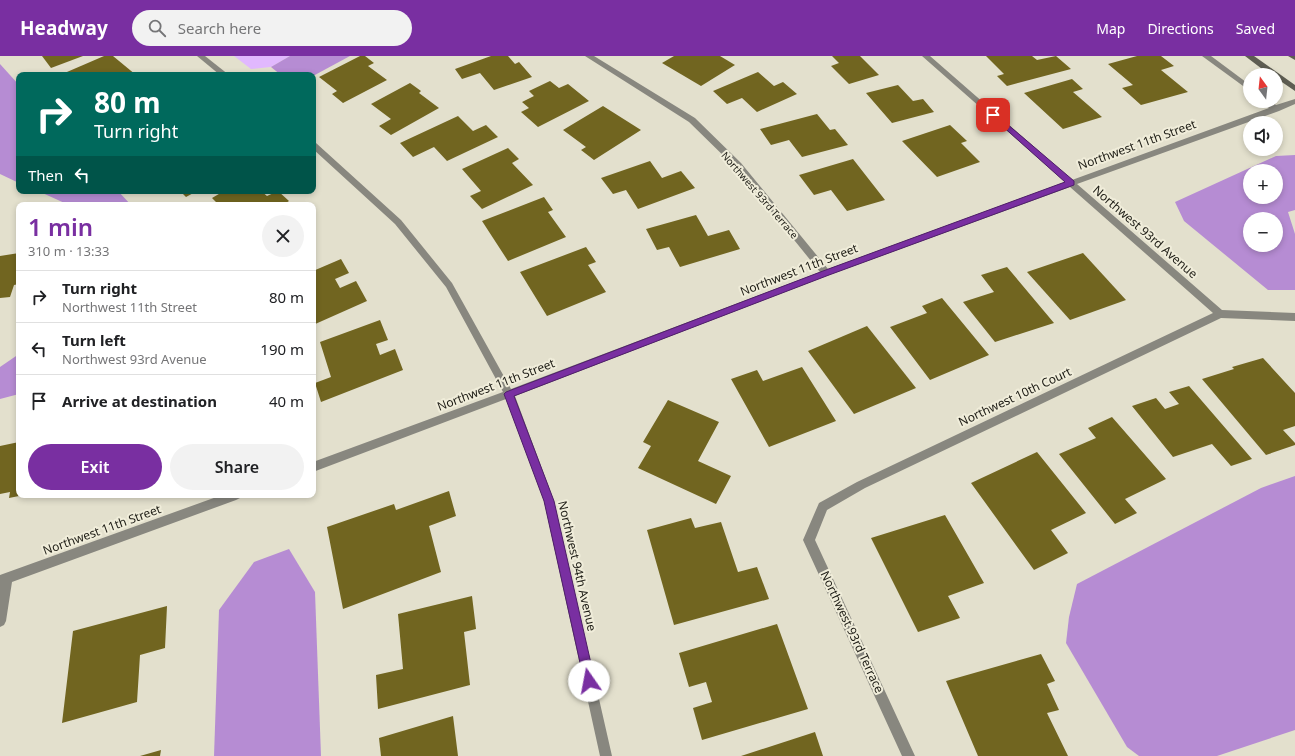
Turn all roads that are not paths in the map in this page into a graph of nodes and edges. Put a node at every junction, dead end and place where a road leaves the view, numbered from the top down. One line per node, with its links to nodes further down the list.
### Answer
1 (201, 56): 9 (street)
2 (589, 56): 17 (street, Northwest 93rd Terrace)
3 (926, 56): 16 (street, Northwest 93rd Avenue)
4 (1206, 56): 11 (street)
5 (1249, 56): 8 (main road)
6 (1292, 56): 7 (main road)
7 (1295, 58)
8 (1266, 68)
9 (221, 72)
10 (1283, 80): 12 (main road)
11 (1243, 84)
12 (1295, 89)
13 (1295, 101): 14 (street, Northwest 11th Street)
14 (1276, 109): 16 (street, Northwest 11th Street)
15 (316, 148): 20 (street, Northwest 94th Avenue)
16 (1071, 183): 17 (street, Northwest 11th Street); 18 (street, Northwest 93rd Avenue)
17 (826, 273): 20 (street, Northwest 11th Street)
18 (1220, 314): 19 (street); 23 (street, Northwest 10th Court)
19 (1295, 318)
20 (509, 394): 21 (street, Northwest 11th Street); 26 (street, Northwest 94th Avenue)
21 (316, 466)
22 (228, 498): 24 (street, Northwest 11th Street)
23 (823, 507): 27 (street, Northwest 93rd Terrace)
24 (4, 580): 25 (street)
25 (0, 621)
26 (606, 756)
27 (909, 756)

